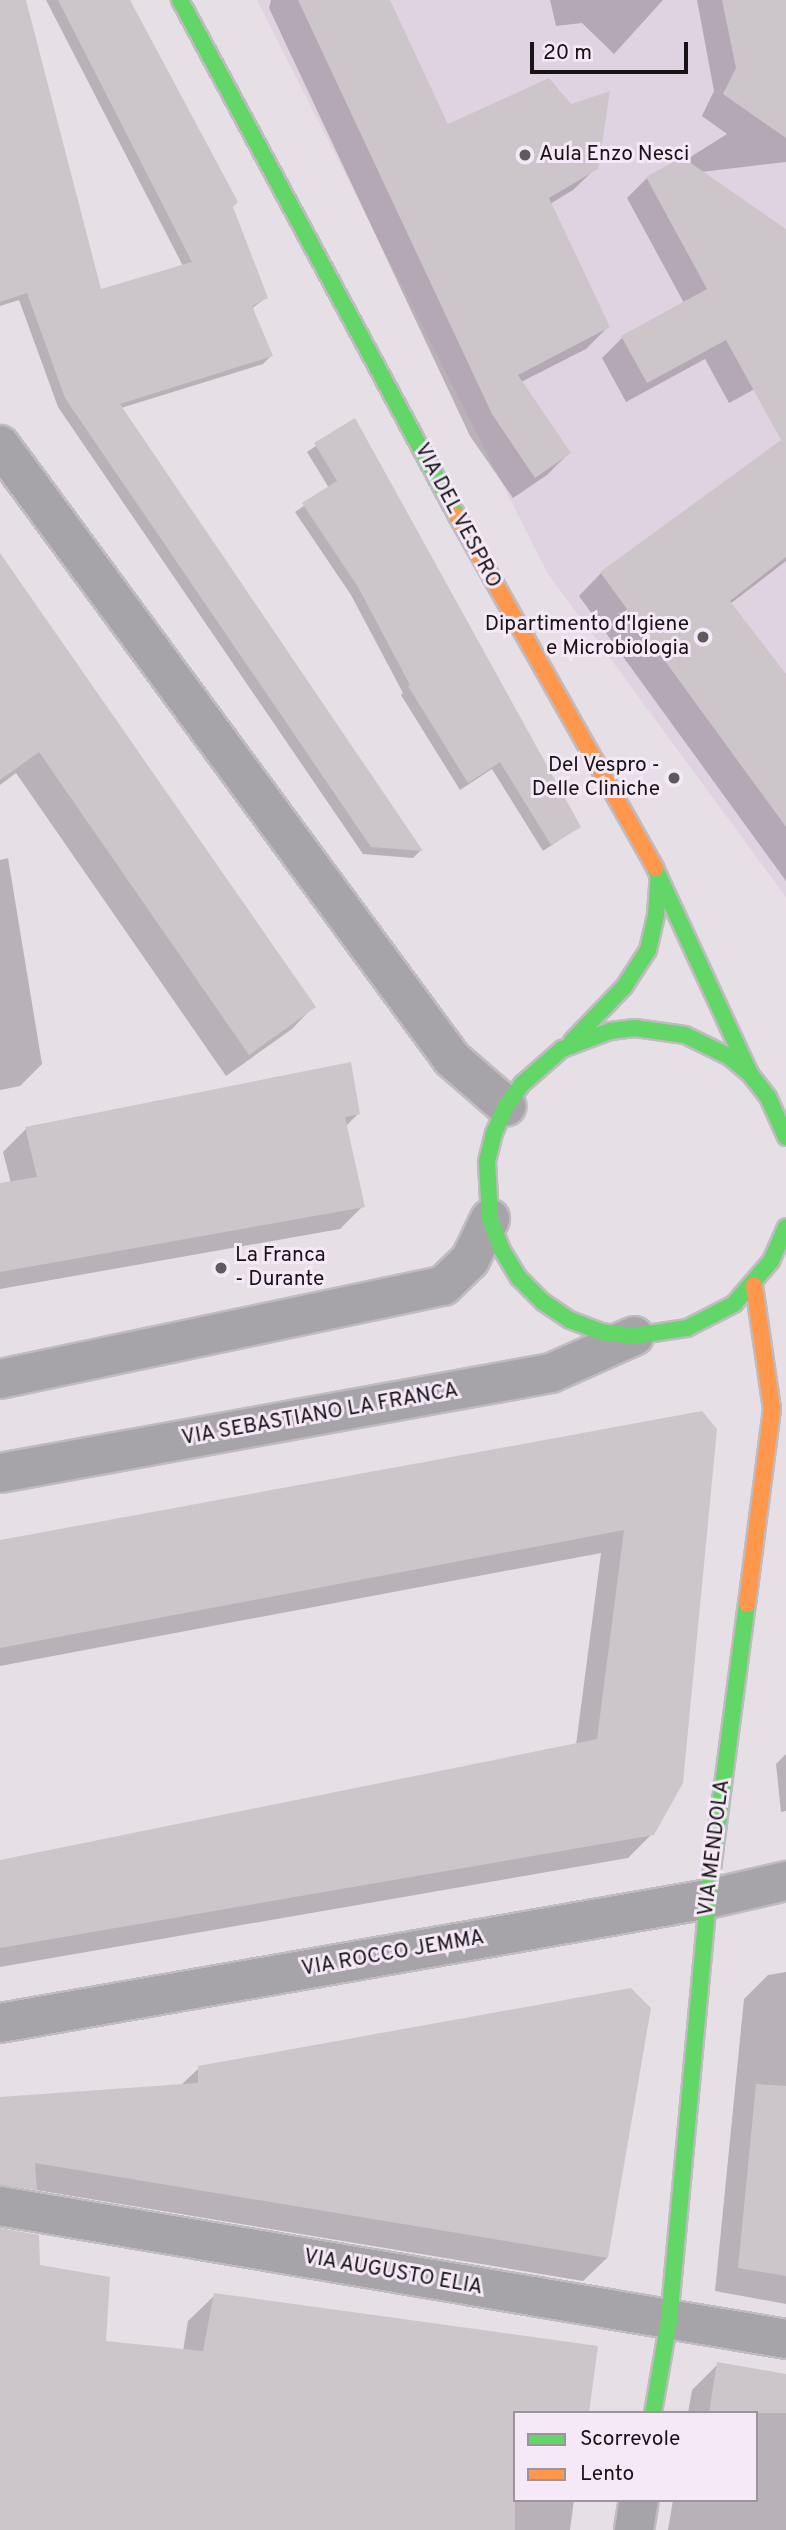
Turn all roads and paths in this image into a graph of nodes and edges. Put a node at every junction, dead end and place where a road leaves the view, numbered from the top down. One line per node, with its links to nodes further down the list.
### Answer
1 (185, 6): 3 (street, VIA DEL VESPRO)
2 (0, 445): 7 (street)
3 (659, 876): 4 (street); 5 (street, VIA DEL VESPRO)
4 (562, 1049): 5 (street); 7 (street)
5 (750, 1074): 6 (street); 8 (street)
6 (786, 1089)
7 (506, 1106): 9 (street)
8 (786, 1137)
9 (490, 1219): 12 (street); 13 (street)
10 (786, 1227): 11 (street)
11 (754, 1285): 12 (street); 16 (street, VIA MENDOLA)
12 (634, 1336): 14 (street, VIA SEBASTIANO LA FRANCA)
13 (0, 1379)
14 (0, 1473)
15 (786, 1881): 16 (street, VIA ROCCO JEMMA)
16 (708, 1899): 17 (street, VIA ROCCO JEMMA); 19 (street, VIA MENDOLA)
17 (0, 2023)
18 (0, 2206): 19 (street, VIA AUGUSTO ELIA)
19 (669, 2320): 20 (street, VIA AUGUSTO ELIA); 21 (street, VIA MENDOLA)
20 (786, 2339)
21 (653, 2411)
22 (639, 2502): 23 (street)
23 (634, 2530)

